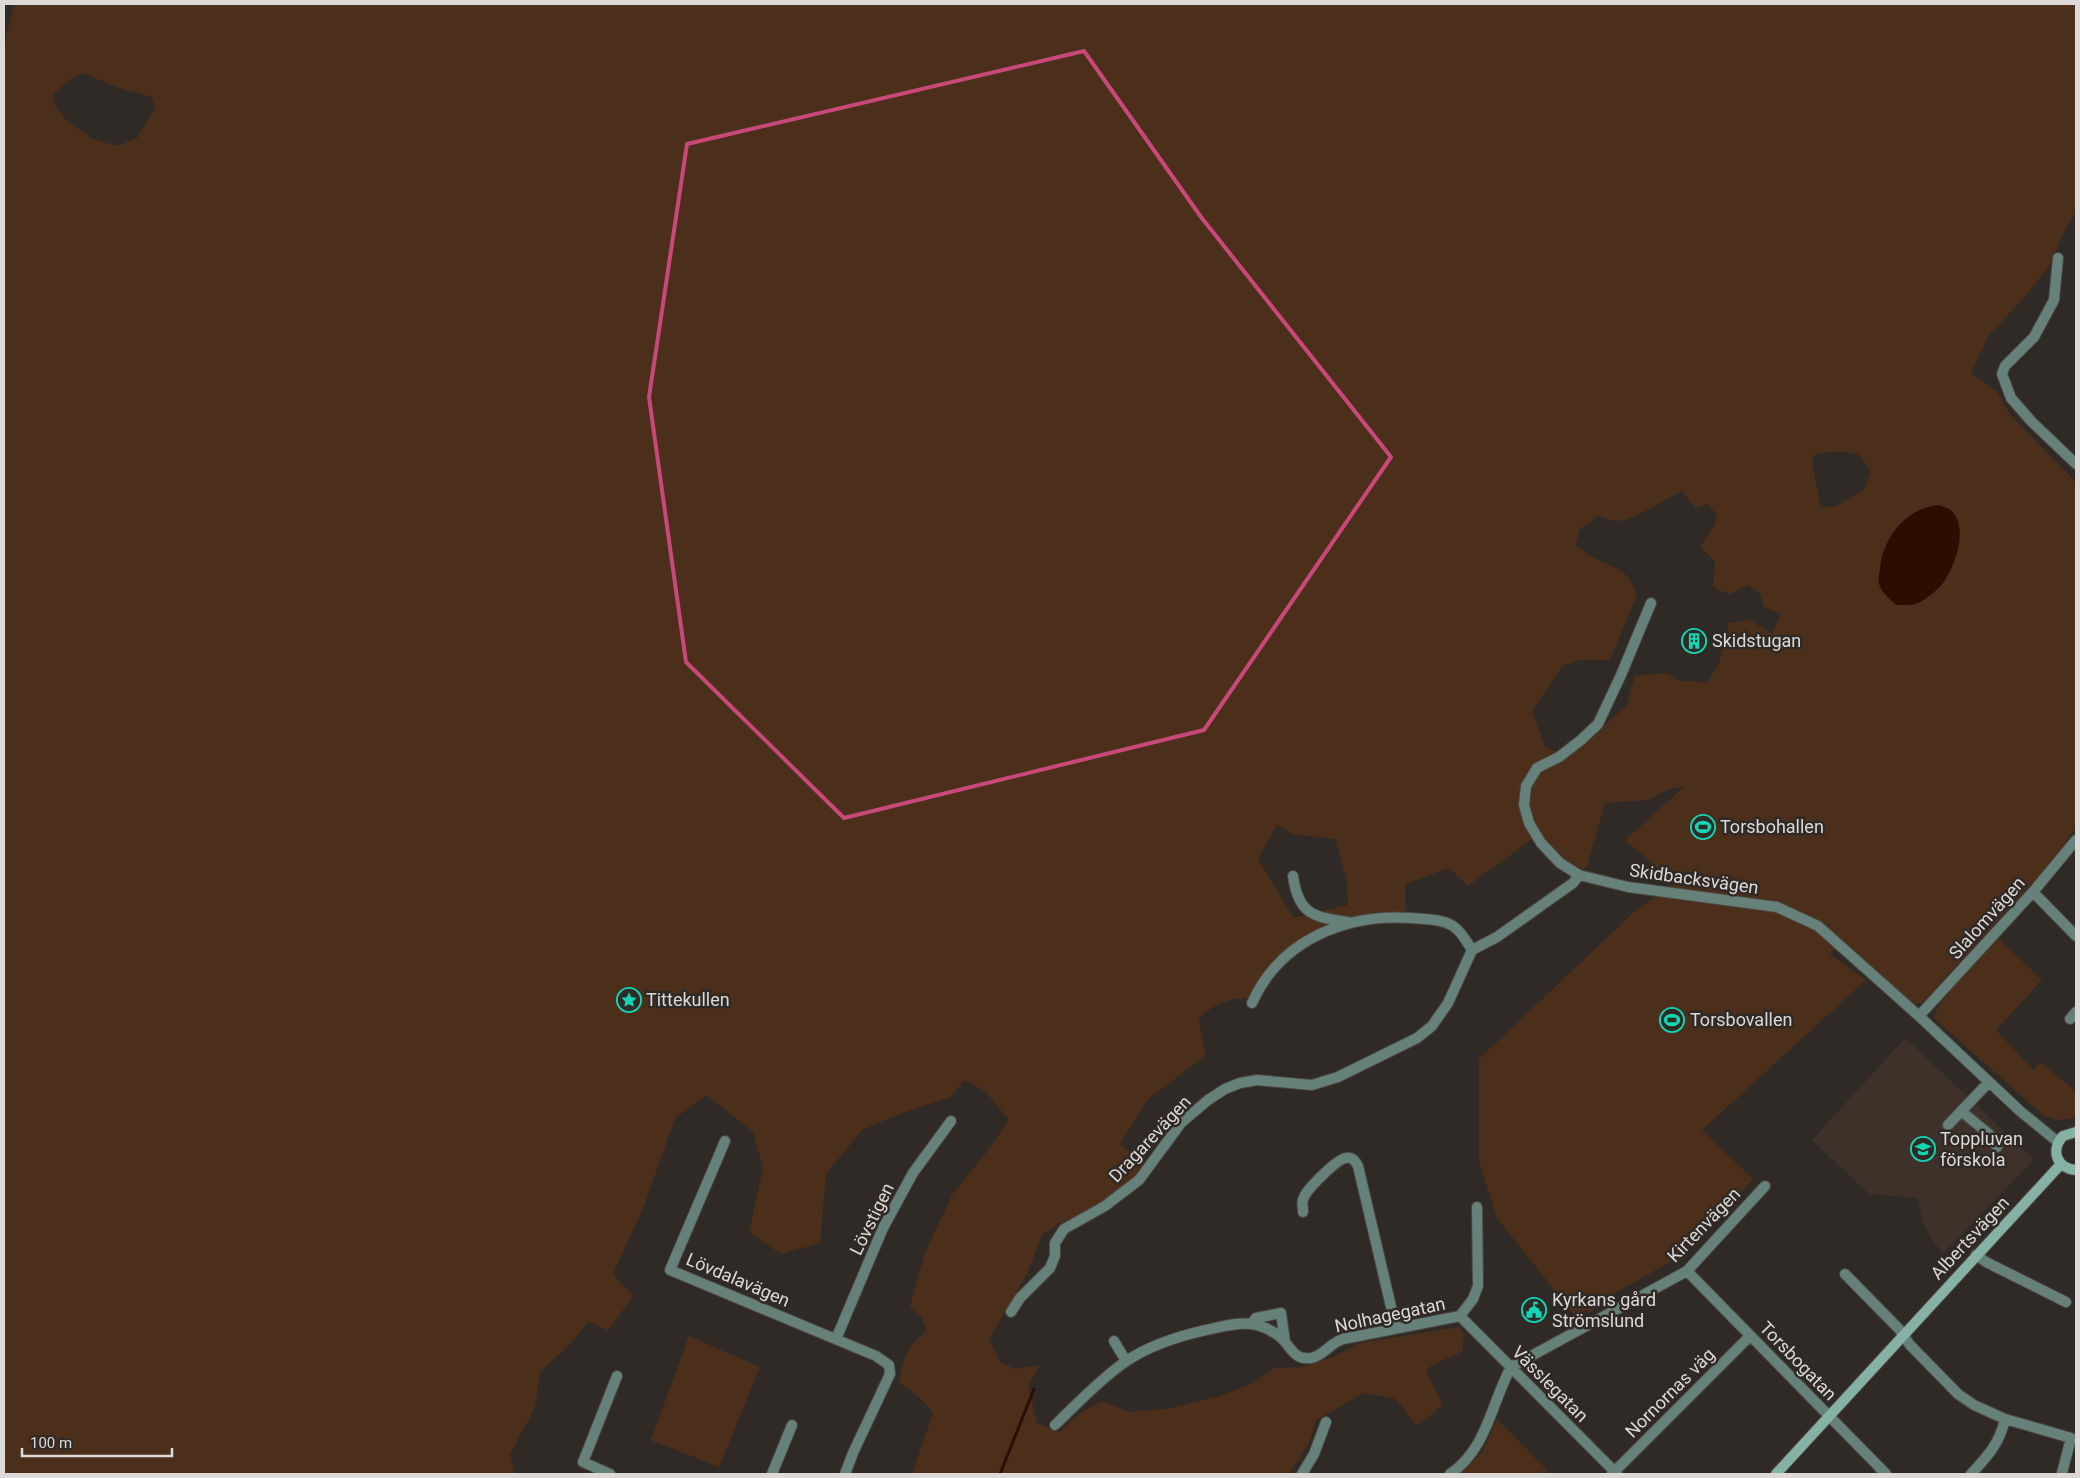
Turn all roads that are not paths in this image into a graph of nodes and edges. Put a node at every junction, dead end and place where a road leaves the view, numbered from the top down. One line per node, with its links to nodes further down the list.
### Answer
1 (2058, 258): 2 (street)
2 (2076, 464)
3 (1651, 603): 6 (street, Skidbacksvägen)
4 (2076, 840): 7 (street, Slalomvägen)
5 (1293, 876): 8 (street)
6 (1578, 876): 10 (street); 12 (street, Skidbacksvägen)
7 (2033, 892): 9 (street); 12 (street, Slalomvägen)
8 (1351, 922): 10 (street); 11 (street)
9 (2076, 936)
10 (1472, 950): 30 (street, Dragarevägen)
11 (1252, 1003)
12 (1919, 1016): 13 (street, Skidbacksvägen)
13 (1989, 1082): 14 (street); 19 (street, Skidbacksvägen)
14 (1961, 1112): 16 (street); 20 (street)
15 (951, 1121): 36 (street, Lövstigen)
16 (1948, 1125)
17 (2076, 1132): 19 (street)
18 (725, 1141): 36 (street, Lövdalavägen)
19 (2058, 1142): 21 (street)
20 (1997, 1147)
21 (2061, 1164): 22 (street); 26 (street, Albertsvägen)
22 (2076, 1170)
23 (1765, 1186): 27 (street, Kirtenvägen)
24 (1477, 1208): 31 (street, Nolhagegatan)
25 (1303, 1212): 33 (street)
26 (1976, 1255): 29 (street); 34 (street, Albertsvägen)
27 (1687, 1270): 35 (street, Torsbogatan); 40 (street, Kirtenvägen)
28 (1845, 1274): 34 (street)
29 (2066, 1302)
30 (1011, 1312)
31 (1460, 1316): 33 (street, Nolhagegatan); 40 (street, Vässlegatan)
32 (1251, 1324): 38 (street, Nolhagegatan); 38 (street, Nolhagegatan); 39 (street, Nolhagegatan)
33 (1396, 1328): 38 (street, Nolhagegatan)
34 (1903, 1335): 42 (street, Albertsvägen); 43 (street)
35 (1750, 1336): 42 (street, Torsbogatan); 53 (street, Nornornas väg)
36 (836, 1339): 50 (street, Lövdalavägen)
37 (1114, 1341): 39 (street)
38 (1285, 1342)
39 (1126, 1361): 45 (street, Nolhagegatan)
40 (1511, 1367): 52 (street); 53 (street, Vässlegatan)
41 (617, 1376): 48 (street)
42 (1829, 1416): 54 (street, Albertsvägen); 55 (street, Torsbogatan)
43 (2005, 1419): 47 (street); 56 (street)
44 (1326, 1422): 51 (street)
45 (1055, 1425)
46 (792, 1426): 49 (street)
47 (2062, 1473)
48 (610, 1474)
49 (772, 1474)
50 (845, 1474)
51 (1302, 1474)
52 (1450, 1474)
53 (1615, 1474)
54 (1776, 1474)
55 (1886, 1474)
56 (1971, 1474)

